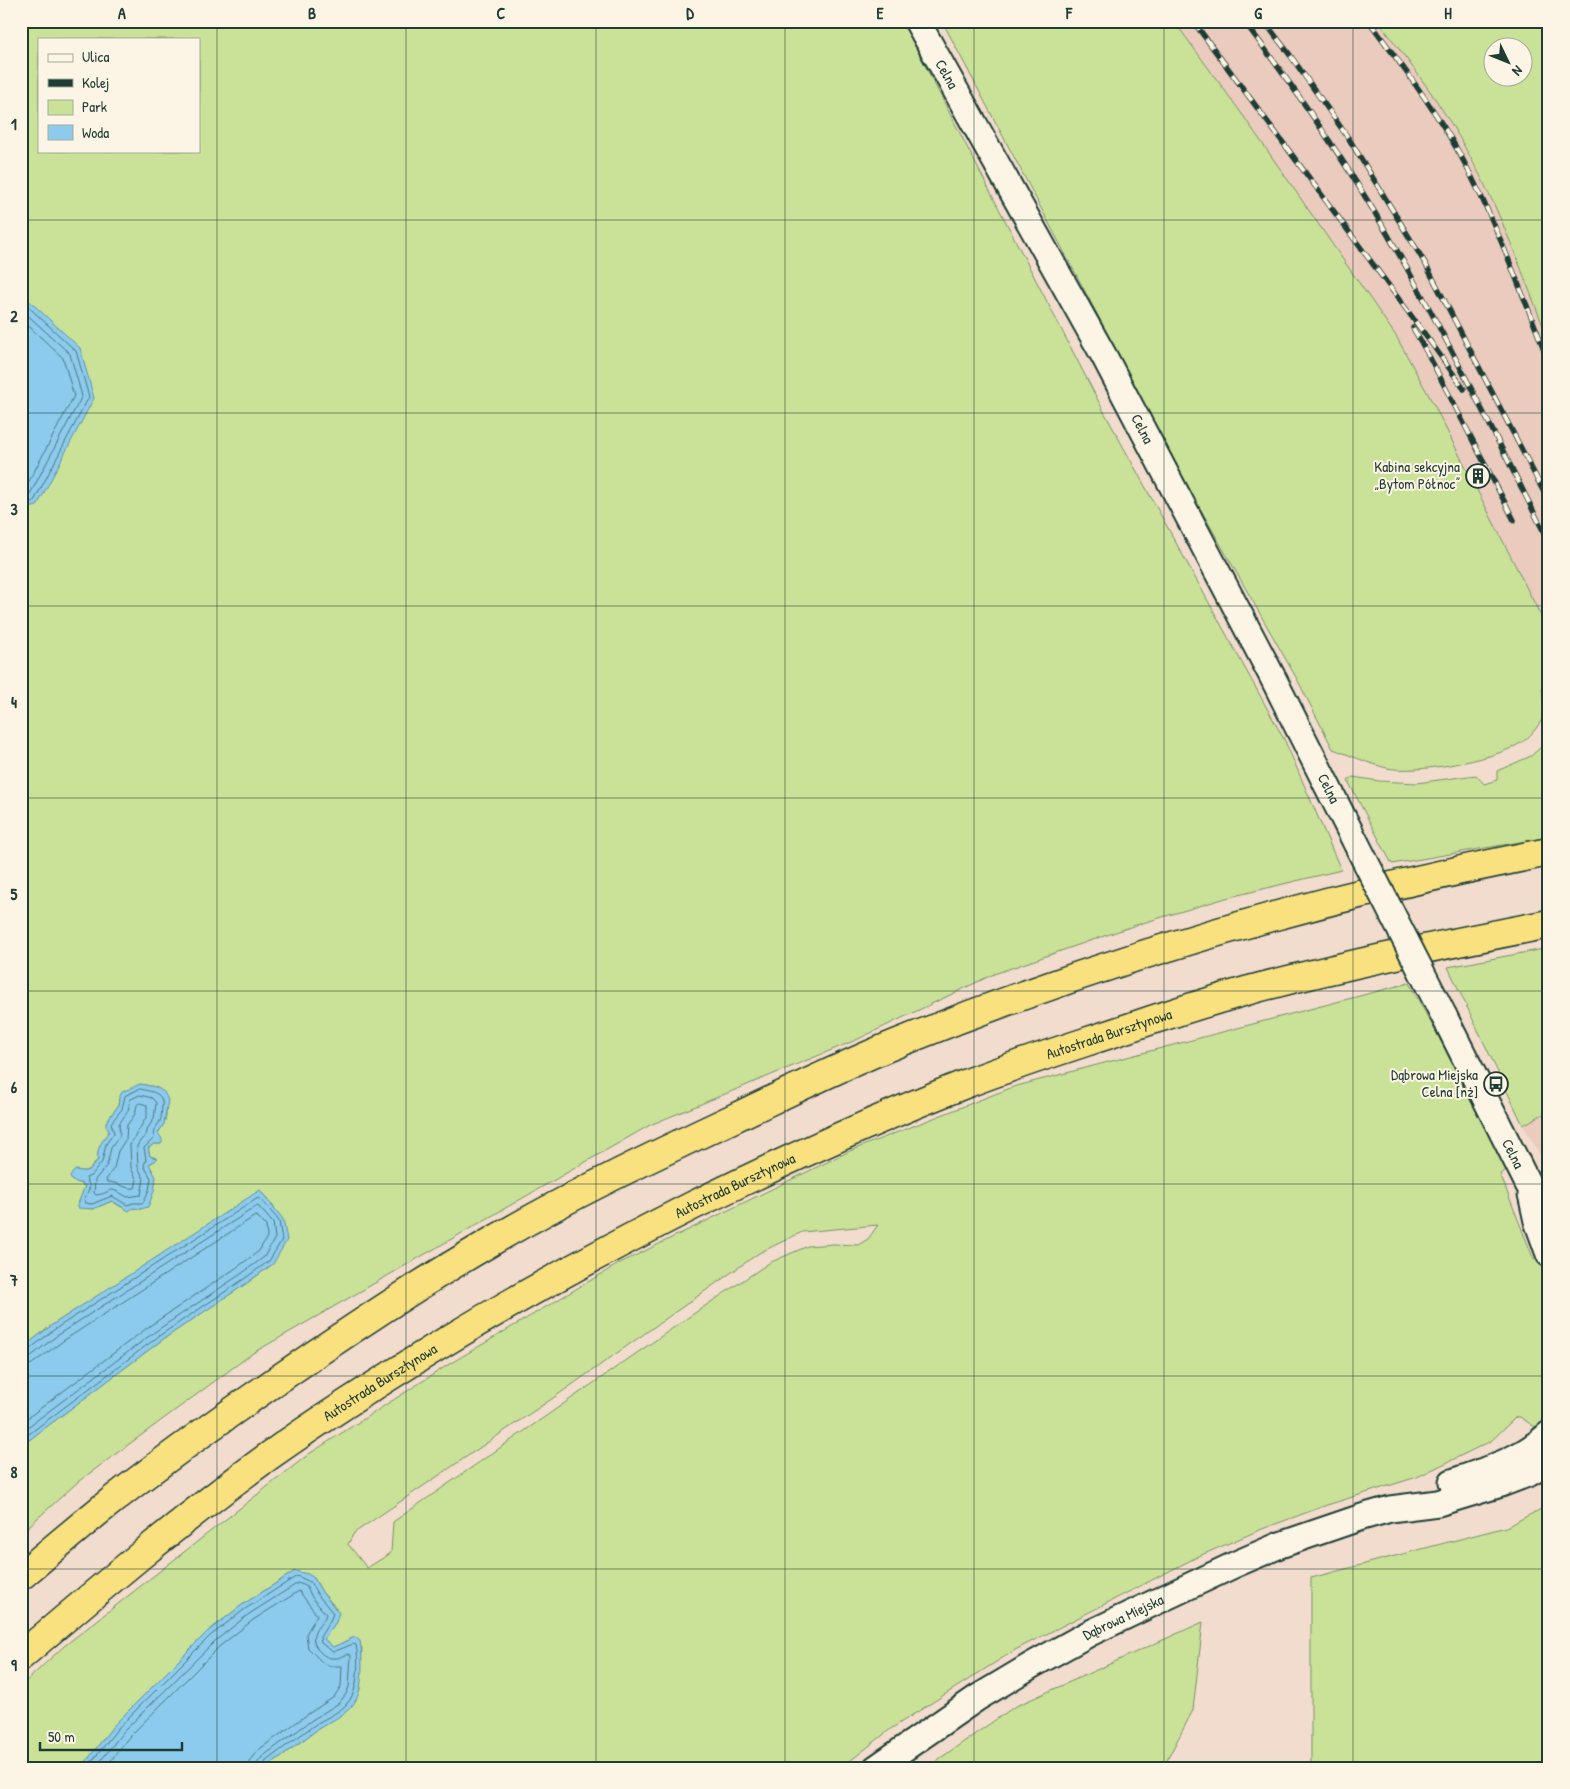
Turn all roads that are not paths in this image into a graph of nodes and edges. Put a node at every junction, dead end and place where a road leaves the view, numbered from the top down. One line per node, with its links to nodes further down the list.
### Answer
1 (917, 21): 4 (street, Celna, bridge)
2 (1549, 852): 10 (highway)
3 (1549, 924): 11 (highway, Autostrada Bursztynowa)
4 (1528, 1184): 5 (street, Celna); 6 (street, Celna)
5 (1549, 1213)
6 (1549, 1254)
7 (1549, 1434): 9 (street, Dąbrowa Miejska)
8 (1549, 1462): 9 (street, Dąbrowa Miejska)
9 (1390, 1509): 12 (street, Dąbrowa Miejska)
10 (21, 1576)
11 (21, 1656)
12 (876, 1768)

